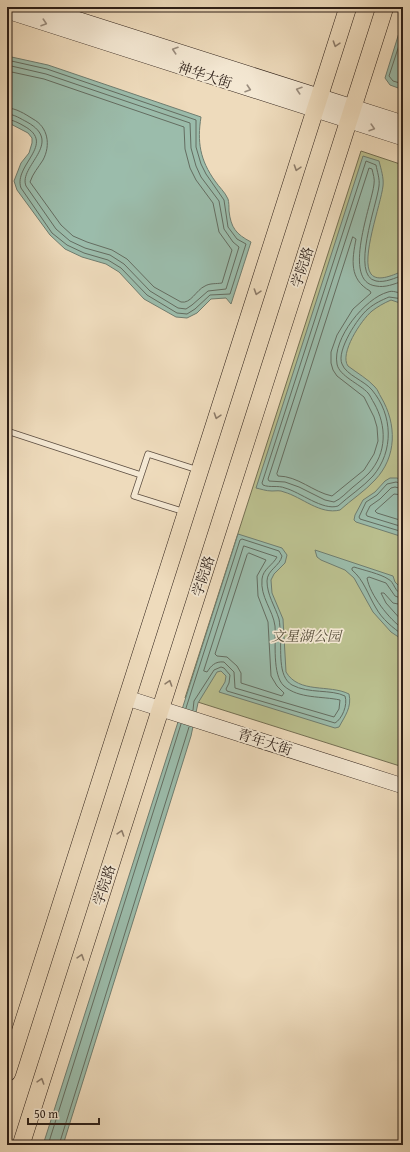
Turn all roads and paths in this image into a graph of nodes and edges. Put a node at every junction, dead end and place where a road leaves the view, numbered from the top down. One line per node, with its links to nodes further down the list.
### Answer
1 (39, 7): 5 (main road, 神华大街, one-way to 1)
2 (348, 7): 5 (main road, one-way to 5)
3 (385, 7): 6 (main road, 学院路)
4 (7, 11): 5 (main road, 神华大街, one-way to 5)
5 (317, 103): 6 (main road, 神华大街); 10 (main road, one-way to 10)
6 (351, 114): 7 (main road, 神华大街); 8 (main road, 神华大街, one-way to 8); 14 (main road, 学院路, one-way to 6)
7 (403, 123)
8 (403, 138)
9 (7, 432): 11 (lane)
10 (200, 470): 11 (lane); 12 (main road)
11 (141, 474): 12 (lane)
12 (186, 512): 13 (main road)
13 (127, 698): 14 (main road, 青年大街); 16 (main road)
14 (160, 709): 15 (main road, 青年大街); 17 (main road, 学院路, one-way to 14)
15 (403, 786)
16 (7, 1074)
17 (21, 1145)

